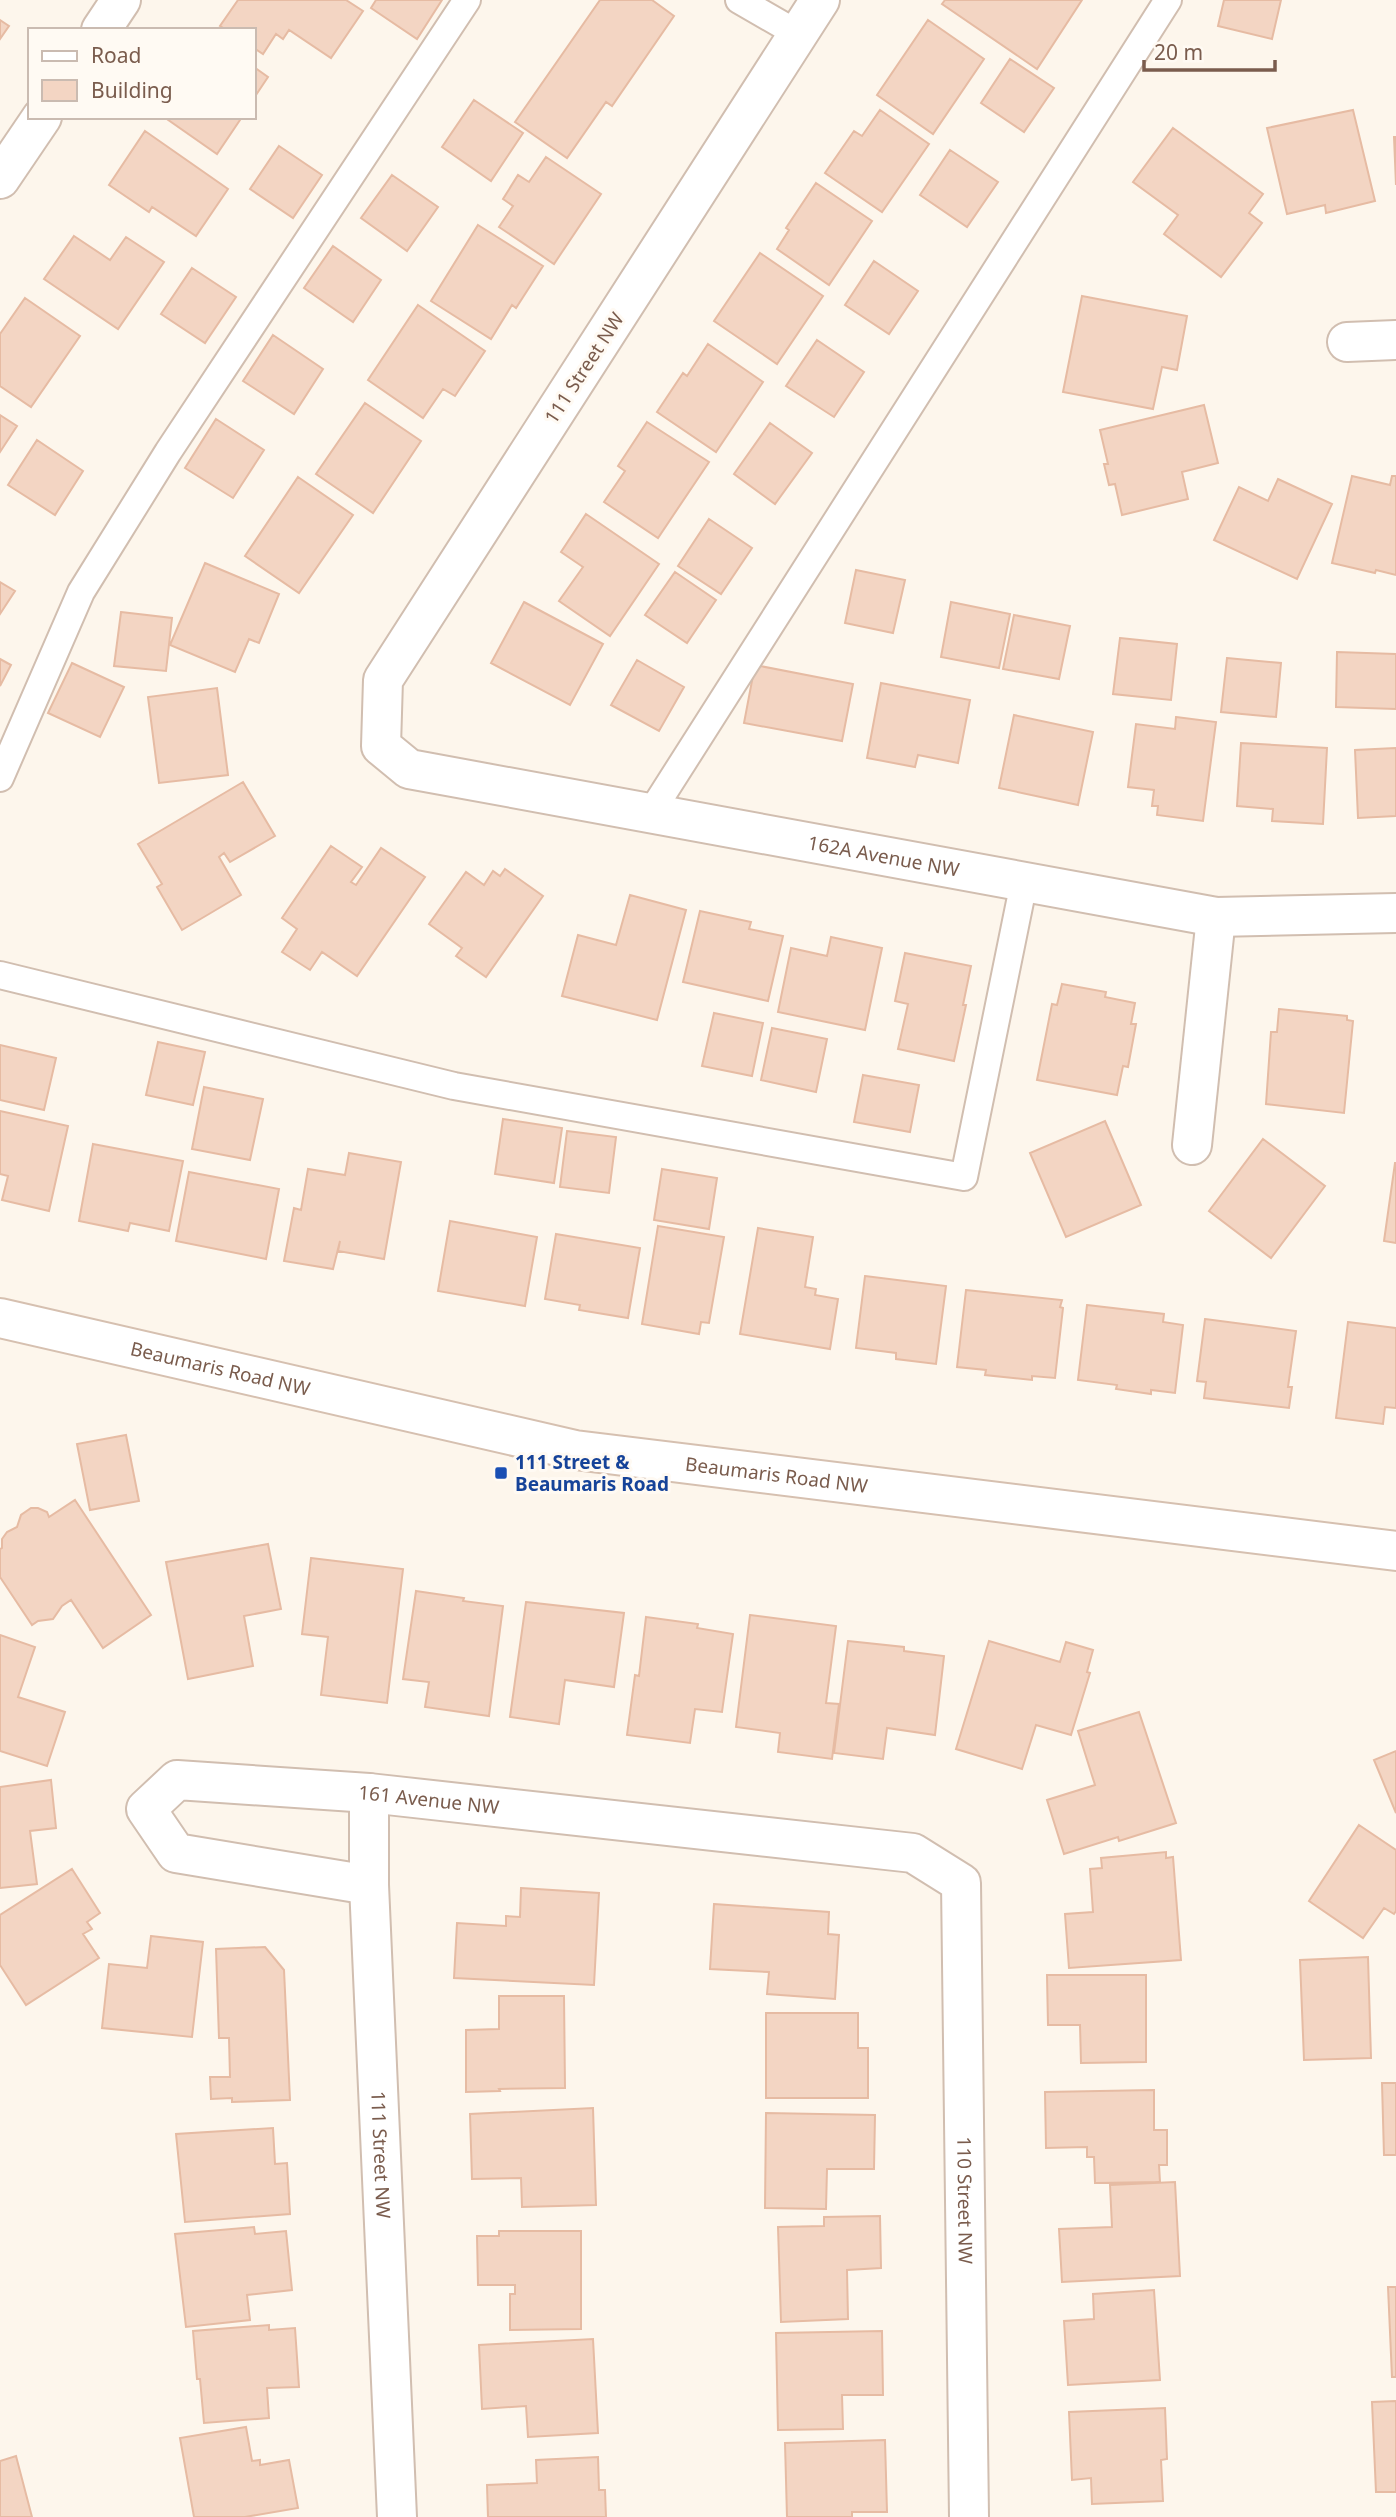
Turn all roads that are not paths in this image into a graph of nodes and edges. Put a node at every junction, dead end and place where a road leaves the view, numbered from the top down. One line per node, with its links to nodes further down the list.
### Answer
1 (121, 0): 6 (street)
2 (467, 0): 13 (lane)
3 (739, 0): 7 (lane)
4 (820, 0): 7 (street, 111 Street NW)
5 (1168, 0): 14 (lane)
6 (102, 28)
7 (798, 34): 12 (street, 111 Street NW)
8 (41, 119): 9 (street)
9 (0, 179)
10 (1396, 340): 11 (street)
11 (1347, 342)
12 (381, 746): 14 (street, 162A Avenue NW)
13 (0, 778)
14 (650, 814): 15 (street, 162A Avenue NW)
15 (1024, 882): 17 (street, 162A Avenue NW); 18 (lane)
16 (1396, 913): 17 (street, 162A Avenue NW)
17 (1216, 917): 19 (street)
18 (0, 975)
19 (1192, 1145)
20 (0, 1318): 21 (street, Beaumaris Road NW)
21 (1396, 1551)
22 (369, 1793): 23 (street, 161 Avenue NW); 24 (street, 111 Street NW); 24 (street, 161 Avenue NW)
23 (961, 1883): 26 (street, 110 Street NW)
24 (369, 1885): 25 (street, 111 Street NW)
25 (397, 2517)
26 (969, 2517)

